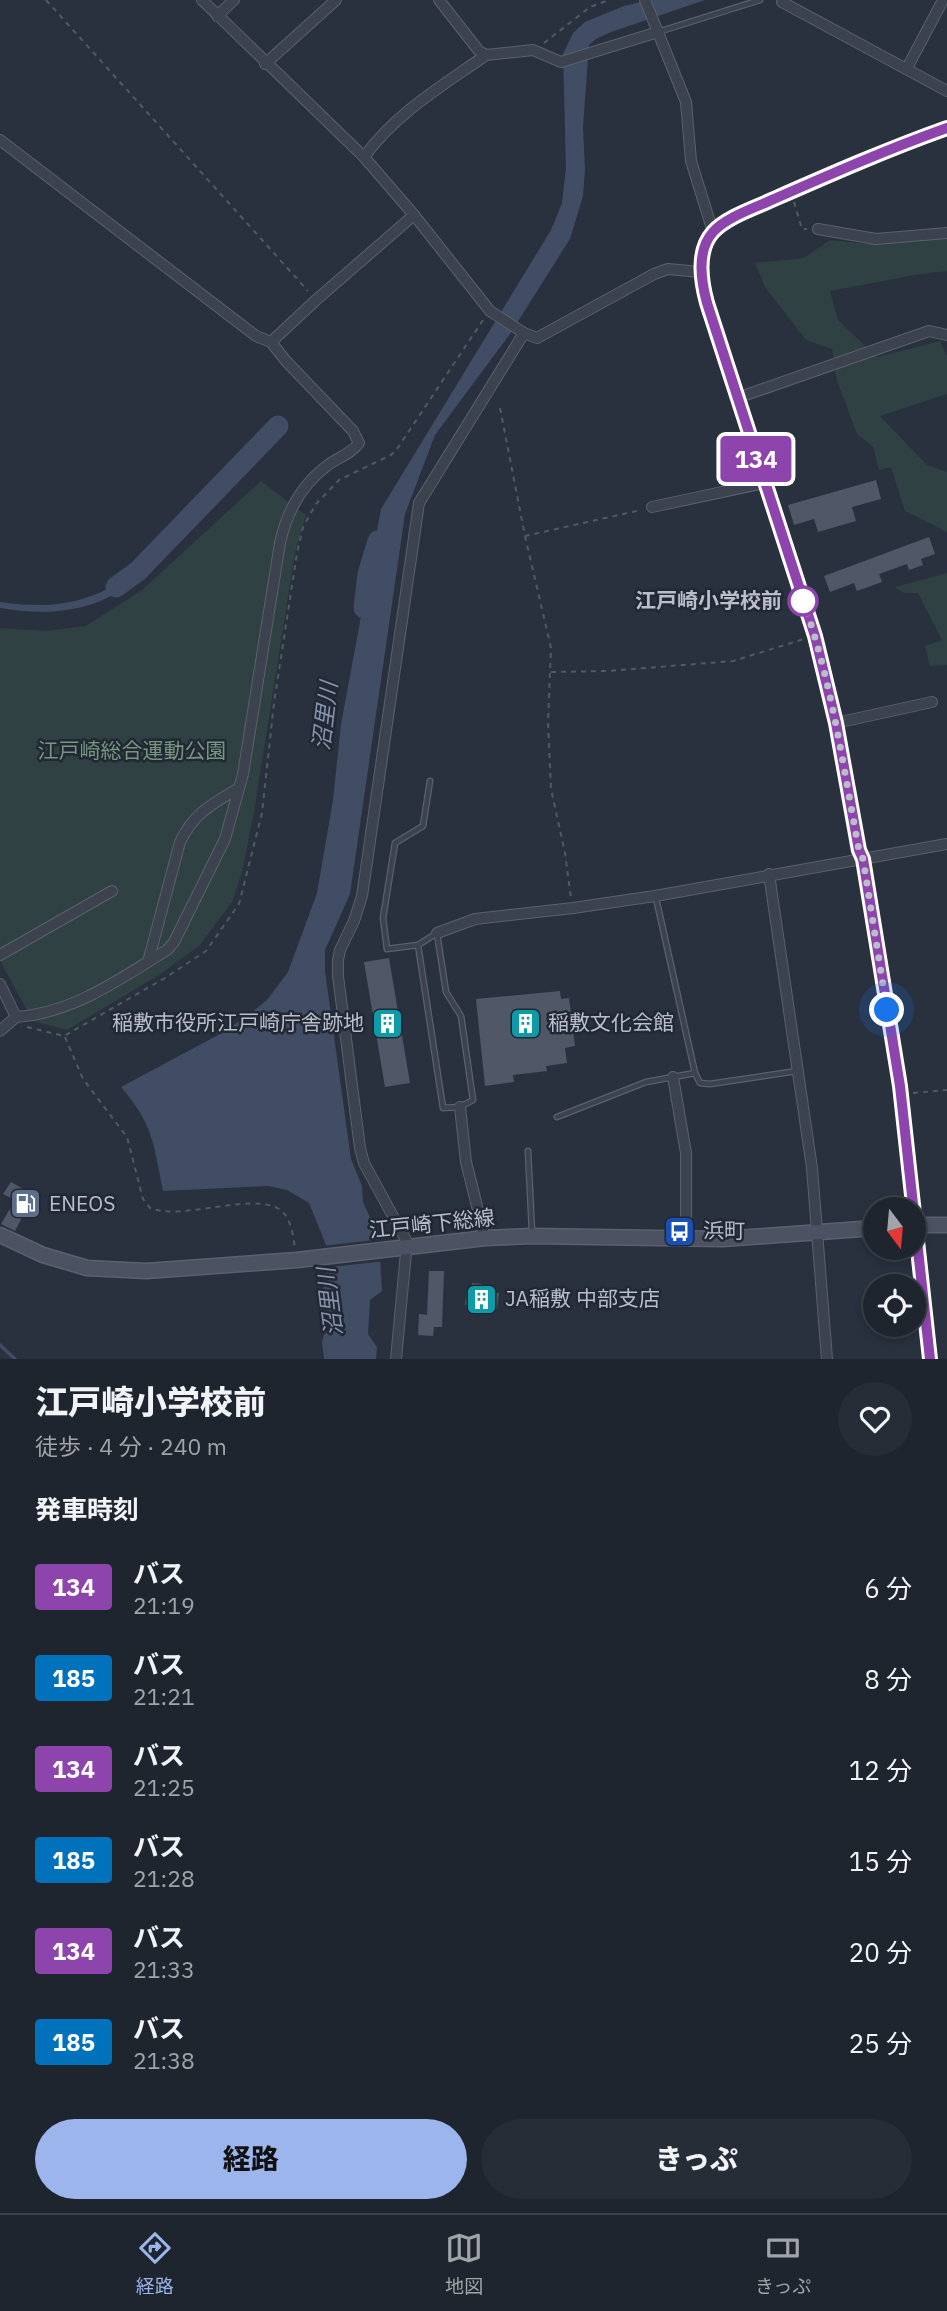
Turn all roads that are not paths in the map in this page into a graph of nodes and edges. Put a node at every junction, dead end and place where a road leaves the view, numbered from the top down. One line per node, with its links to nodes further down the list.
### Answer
1 (202, 0): 9 (street)
2 (234, 0): 9 (street)
3 (336, 0): 12 (street)
4 (439, 0): 11 (street)
5 (645, 0): 10 (street)
6 (760, 0): 10 (lane)
7 (943, 0): 13 (street)
8 (779, 1): 13 (street)
9 (217, 16): 12 (street)
10 (658, 32): 11 (street); 20 (street)
11 (486, 55): 17 (street)
12 (265, 64): 17 (street)
13 (906, 68): 14 (street)
14 (947, 91)
15 (947, 128): 20 (street)
16 (0, 140): 25 (street)
17 (363, 157): 18 (street)
18 (414, 215): 23 (street); 25 (street)
19 (818, 229): 21 (street)
20 (713, 232): 22 (street)
21 (947, 233)
22 (700, 272): 23 (street); 26 (street)
23 (522, 331): 60 (street)
24 (947, 334): 26 (street)
25 (271, 342): 32 (street)
26 (737, 398): 27 (street)
27 (764, 483): 28 (street); 30 (street)
28 (652, 508)
29 (932, 702): 30 (street)
30 (836, 723): 34 (street)
31 (430, 781): 39 (lane)
32 (239, 788): 41 (street); 41 (street)
33 (947, 844): 34 (street)
34 (863, 859): 35 (street); 51 (street)
35 (769, 874): 37 (street); 45 (street)
36 (112, 891): 40 (street)
37 (655, 896): 38 (street); 46 (lane)
38 (437, 933): 39 (lane); 48 (lane)
39 (418, 945): 48 (lane)
40 (0, 956)
41 (148, 962): 43 (street)
42 (0, 984): 43 (street)
43 (15, 1019): 44 (street)
44 (0, 1031)
45 (798, 1071): 46 (lane); 55 (street)
46 (695, 1073): 47 (lane)
47 (673, 1077): 49 (lane); 59 (street)
48 (460, 1107): 58 (street)
49 (557, 1117)
50 (528, 1151): 57 (lane)
51 (912, 1197)
52 (947, 1224): 53 (main road)
53 (926, 1225)
54 (863, 1229): 55 (main road, 江戸崎下総線)
55 (817, 1231): 59 (main road, 江戸崎下総線); 63 (street)
56 (0, 1236): 60 (main road, 江戸崎下総線)
57 (532, 1236): 58 (main road, 江戸崎下総線); 59 (main road, 江戸崎下総線)
58 (485, 1238): 60 (main road, 江戸崎下総線)
59 (686, 1240)
60 (403, 1248): 62 (street)
61 (919, 1260): 64 (street)
62 (396, 1359)
63 (827, 1359)
64 (930, 1359)

